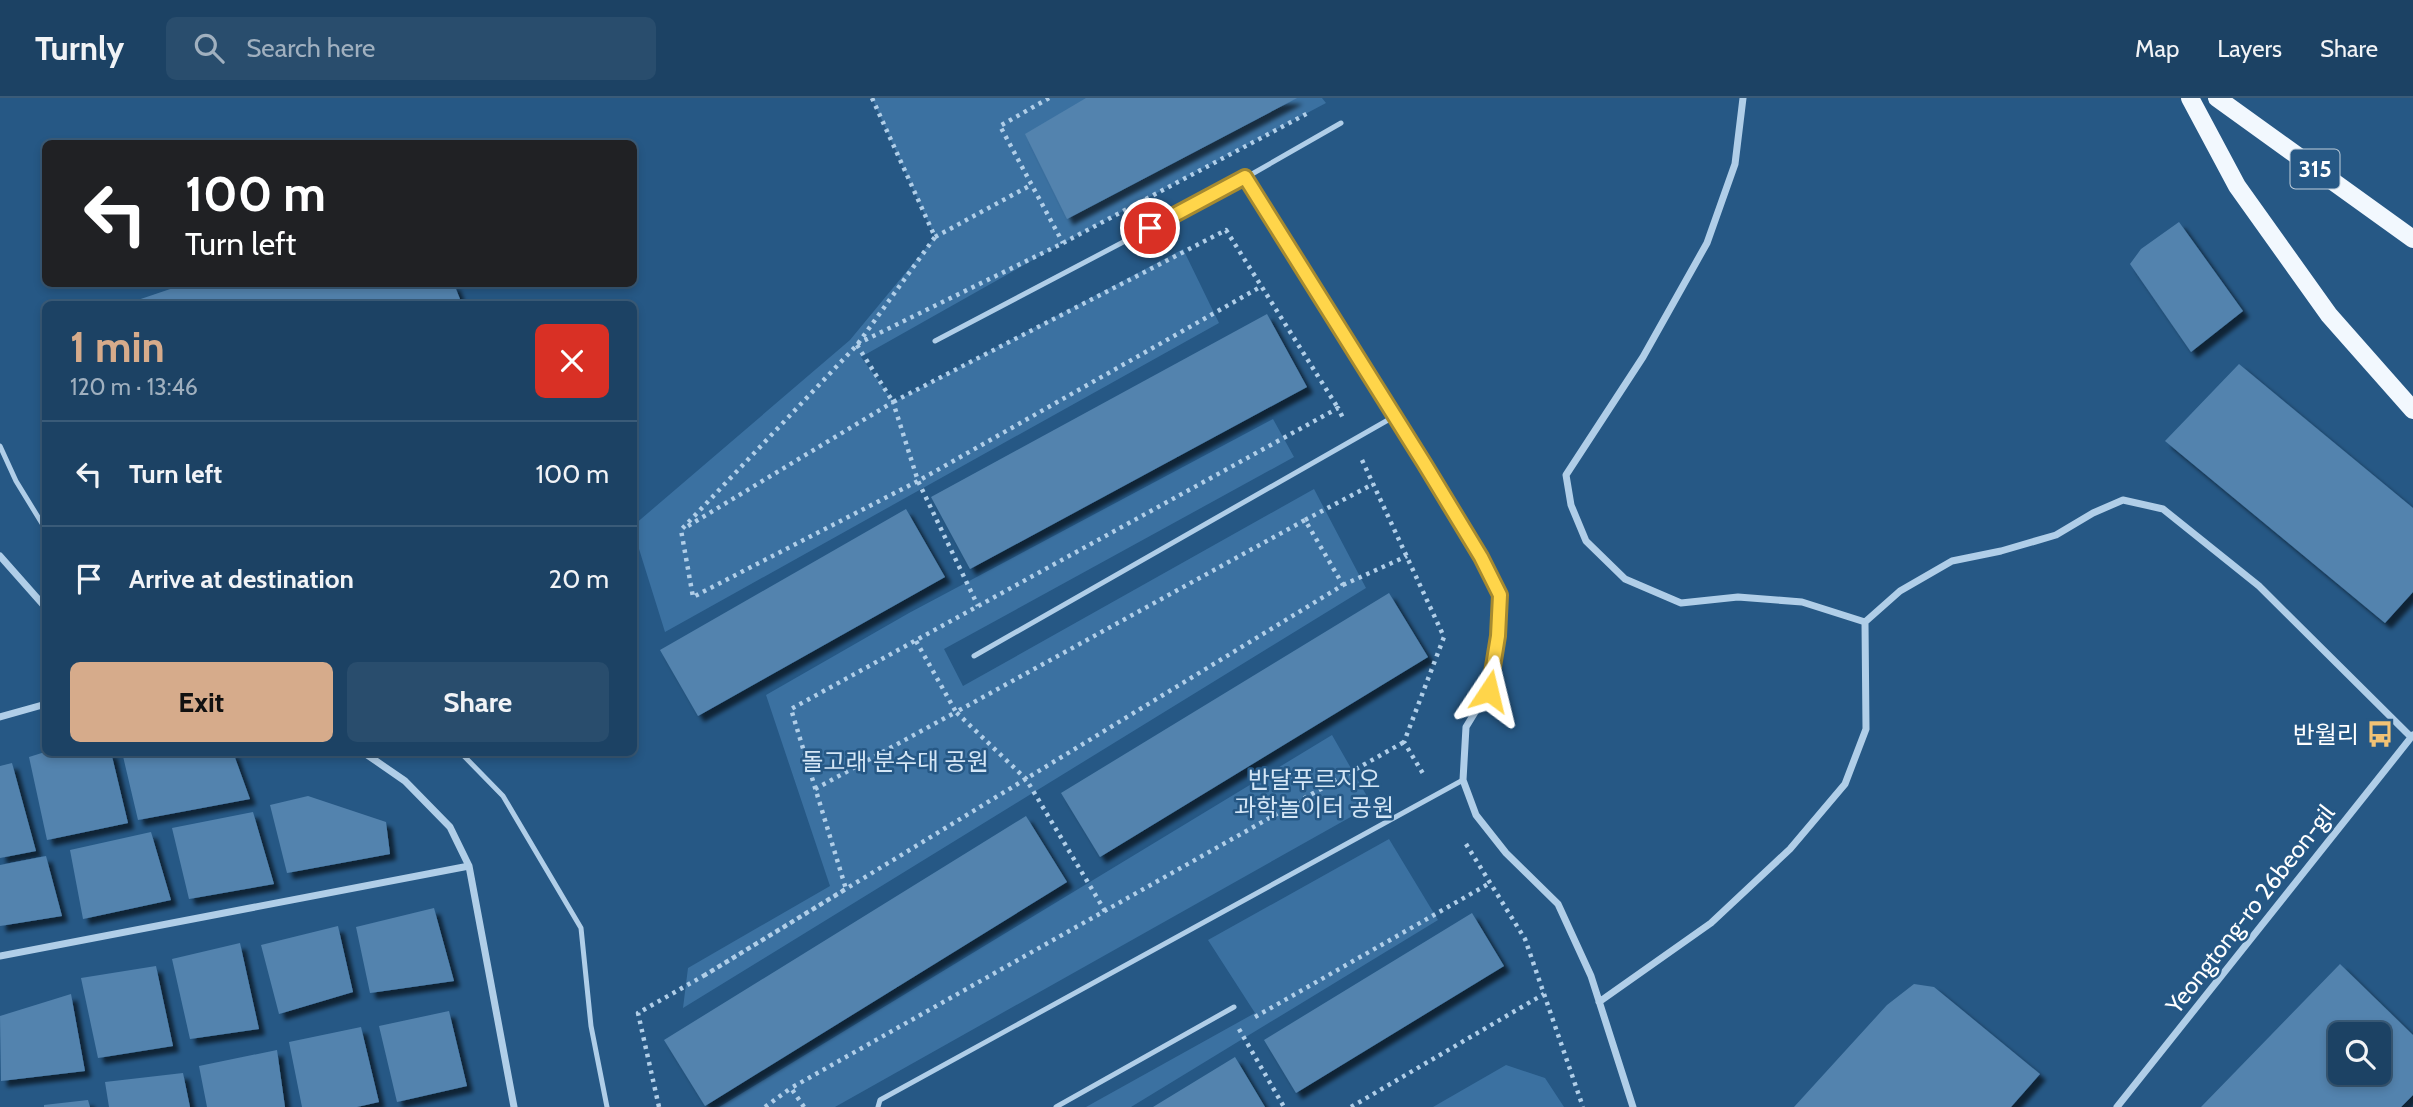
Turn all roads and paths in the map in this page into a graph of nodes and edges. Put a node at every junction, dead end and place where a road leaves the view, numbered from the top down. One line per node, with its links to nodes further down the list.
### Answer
1 (872, 98): 10 (path)
2 (1049, 98): 9 (path)
3 (1743, 98): 32 (street)
4 (2190, 98): 18 (main road)
5 (2217, 98): 11 (main road, 315)
6 (1314, 109): 12 (path)
7 (1341, 123): 8 (lane)
8 (1245, 177): 14 (lane); 19 (street)
9 (1031, 185): 10 (path); 12 (path)
10 (935, 237): 15 (path)
11 (2413, 239)
12 (1063, 243): 15 (path)
13 (1262, 286): 16 (path); 17 (path); 22 (path)
14 (935, 341)
15 (857, 345): 16 (path); 26 (path)
16 (893, 402): 22 (path); 26 (path)
17 (1338, 408): 20 (path); 31 (path)
18 (2413, 410)
19 (1395, 416): 20 (lane); 43 (street)
20 (1353, 440): 23 (path); 34 (lane)
21 (0, 446): 25 (lane)
22 (918, 481): 26 (path); 31 (path)
23 (1373, 484): 24 (path); 28 (path)
24 (1305, 520): 29 (path); 36 (path)
25 (42, 523)
26 (681, 530)
27 (0, 556): 30 (street)
28 (1407, 556): 29 (path); 39 (path)
29 (1343, 585): 42 (path)
30 (42, 603)
31 (978, 606): 33 (path)
32 (1865, 622): 38 (street); 53 (street)
33 (916, 640): 36 (path); 44 (path)
34 (974, 656)
35 (42, 705): 37 (street)
36 (956, 712): 42 (path); 44 (path)
37 (0, 717)
38 (2412, 736): 69 (street, Yeongtong-ro 26beon-gil)
39 (1404, 742): 45 (path); 49 (path)
40 (369, 756): 47 (street)
41 (464, 756): 59 (lane)
42 (1026, 779): 49 (path); 51 (path)
43 (1463, 780): 45 (lane); 53 (street)
44 (816, 789): 51 (path)
45 (1436, 795): 63 (lane)
46 (1463, 839): 48 (path)
47 (469, 866): 50 (street); 58 (street)
48 (1490, 883): 52 (path); 55 (path)
49 (1105, 911): 57 (path)
50 (0, 956)
51 (705, 975): 60 (path)
52 (1544, 994): 66 (path); 67 (path)
53 (1599, 1002): 68 (street)
54 (1234, 1007): 64 (lane)
55 (1250, 1020)
56 (1226, 1033): 65 (path)
57 (791, 1088): 61 (path); 62 (path)
58 (514, 1107)
59 (607, 1107)
60 (659, 1107)
61 (765, 1107)
62 (804, 1107)
63 (878, 1107)
64 (1055, 1107)
65 (1284, 1107)
66 (1351, 1107)
67 (1583, 1107)
68 (1633, 1107)
69 (2117, 1107)

